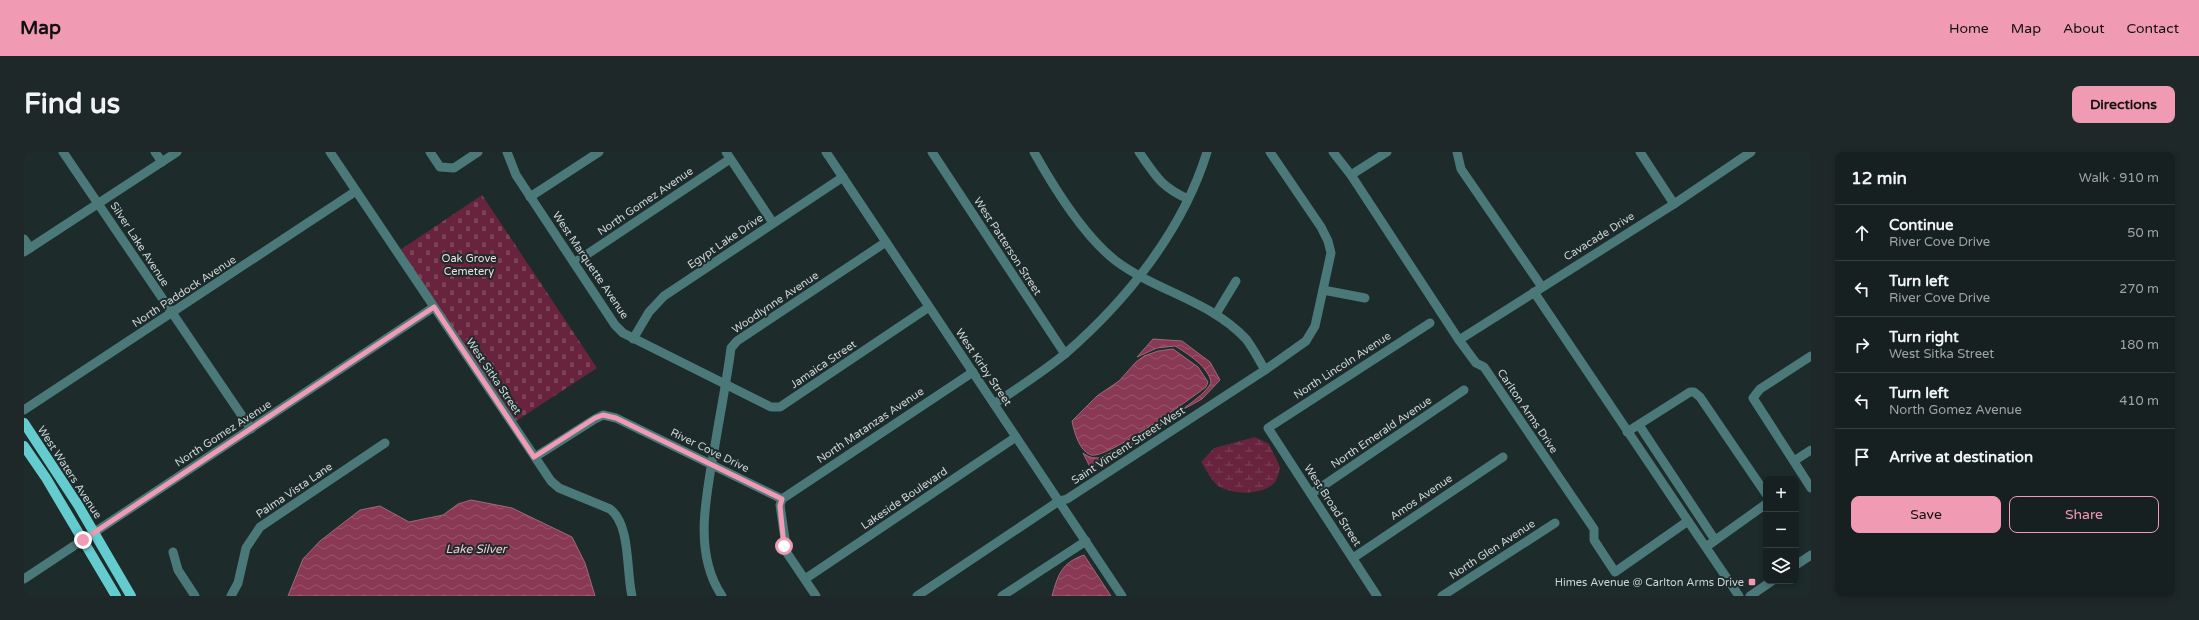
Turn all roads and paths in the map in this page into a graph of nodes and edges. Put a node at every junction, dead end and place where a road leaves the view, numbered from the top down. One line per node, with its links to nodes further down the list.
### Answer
1 (63, 152): 27 (street, Silver Lake Avenue)
2 (155, 152): 21 (street)
3 (177, 152): 21 (street)
4 (330, 152): 24 (street, West Sitka Street)
5 (430, 152): 6 (street)
6 (478, 152)
7 (507, 152): 25 (street, West Marquette Avenue)
8 (599, 152): 25 (street)
9 (826, 152): 23 (street, West Kirby Street)
10 (932, 152): 47 (street, West Patterson Street)
11 (1034, 152): 34 (street)
12 (1139, 152): 26 (street)
13 (1207, 152): 26 (street)
14 (1270, 152): 37 (street, Saint Vincent Street West)
15 (1333, 152): 22 (street, Carlton Arms Drive)
16 (1387, 152): 22 (street)
17 (1457, 152): 36 (street)
18 (1640, 152): 28 (street)
19 (1751, 152): 28 (street, Cavacade Drive)
20 (728, 155): 29 (street); 33 (street, North Gomez Avenue)
21 (162, 162): 27 (street)
22 (1351, 175): 46 (street, Carlton Arms Drive)
23 (843, 177): 29 (street, Egypt Lake Drive); 31 (street, West Kirby Street)
24 (356, 192): 40 (street, West Sitka Street); 42 (street, North Paddock Avenue)
25 (530, 197): 33 (street, West Marquette Avenue)
26 (1188, 199): 34 (street)
27 (99, 204): 32 (street); 42 (street, Silver Lake Avenue)
28 (1674, 204): 36 (street, Cavacade Drive)
29 (773, 223): 45 (street, Egypt Lake Drive)
30 (24, 239): 32 (street)
31 (886, 242): 41 (street, West Kirby Street); 51 (street, Woodlynne Avenue)
32 (27, 250)
33 (574, 263): 45 (street, West Marquette Avenue)
34 (1139, 277): 43 (street); 47 (street)
35 (1236, 281): 43 (street)
36 (1542, 286): 38 (street, Cavacade Drive)
37 (1322, 290): 39 (street); 49 (street, Saint Vincent Street West)
38 (1534, 292): 46 (street, Cavacade Drive); 59 (street)
39 (1365, 298)
40 (434, 307): 58 (street, North Gomez Avenue); 65 (street, West Sitka Street)
41 (929, 307): 50 (street, West Kirby Street); 51 (street, Jamaica Street)
42 (171, 314): 54 (street, North Paddock Avenue); 58 (street, Silver Lake Avenue)
43 (1216, 314): 49 (street)
44 (1430, 323): 57 (street, North Lincoln Avenue)
45 (632, 339): 51 (street, West Marquette Avenue)
46 (1459, 340): 74 (street, Carlton Arms Drive)
47 (1065, 354): 53 (street)
48 (1811, 356): 66 (street)
49 (1265, 370): 72 (street, Saint Vincent Street West)
50 (973, 372): 53 (street, West Kirby Street); 71 (street, North Matanzas Avenue)
51 (726, 385): 67 (street, Woodlynne Avenue)
52 (1464, 390): 70 (street, North Emerald Avenue)
53 (994, 404): 60 (street, West Kirby Street)
54 (24, 410)
55 (24, 423): 76 (main road, West Waters Avenue)
56 (1639, 425): 59 (street); 69 (street); 78 (street)
57 (1268, 428): 70 (street, West Broad Street)
58 (251, 429): 76 (street, North Gomez Avenue)
59 (1628, 432): 74 (street)
60 (1016, 437): 72 (street, West Kirby Street); 86 (street, Lakeside Boulevard)
61 (385, 443): 91 (street, Palma Vista Lane)
62 (24, 446): 77 (main road)
63 (1811, 450): 66 (street)
64 (1503, 456): 83 (street, Amos Avenue)
65 (534, 457): 67 (street, River Cove Drive); 92 (street, West Sitka Street)
66 (1794, 461): 68 (street)
67 (712, 465): 71 (street, River Cove Drive); 93 (street, Woodlynne Avenue)
68 (1811, 488)
69 (1763, 490)
70 (1311, 494): 83 (street, West Broad Street)
71 (782, 499): 86 (street)
72 (1059, 501): 79 (street, West Kirby Street); 95 (street, Saint Vincent Street West)
73 (1763, 506): 78 (street)
74 (1688, 522): 80 (street)
75 (1555, 523): 99 (street, North Glen Avenue)
76 (94, 532): 77 (street, North Gomez Avenue); 89 (main road, West Waters Avenue)
77 (83, 540): 85 (street, North Gomez Avenue); 88 (main road)
78 (1715, 540): 80 (street)
79 (1086, 541): 96 (street); 97 (street, West Kirby Street)
80 (1705, 547): 100 (street)
81 (173, 552): 90 (street)
82 (1811, 555): 84 (street)
83 (1353, 558): 98 (street, West Broad Street)
84 (1799, 563)
85 (24, 578)
86 (805, 579): 94 (street)
87 (1768, 584): 101 (street)
88 (116, 596)
89 (131, 596)
90 (195, 596)
91 (231, 596)
92 (632, 596)
93 (722, 596)
94 (816, 596)
95 (917, 596)
96 (1002, 596)
97 (1122, 596)
98 (1376, 596)
99 (1442, 596)
100 (1739, 596)
101 (1750, 596)

